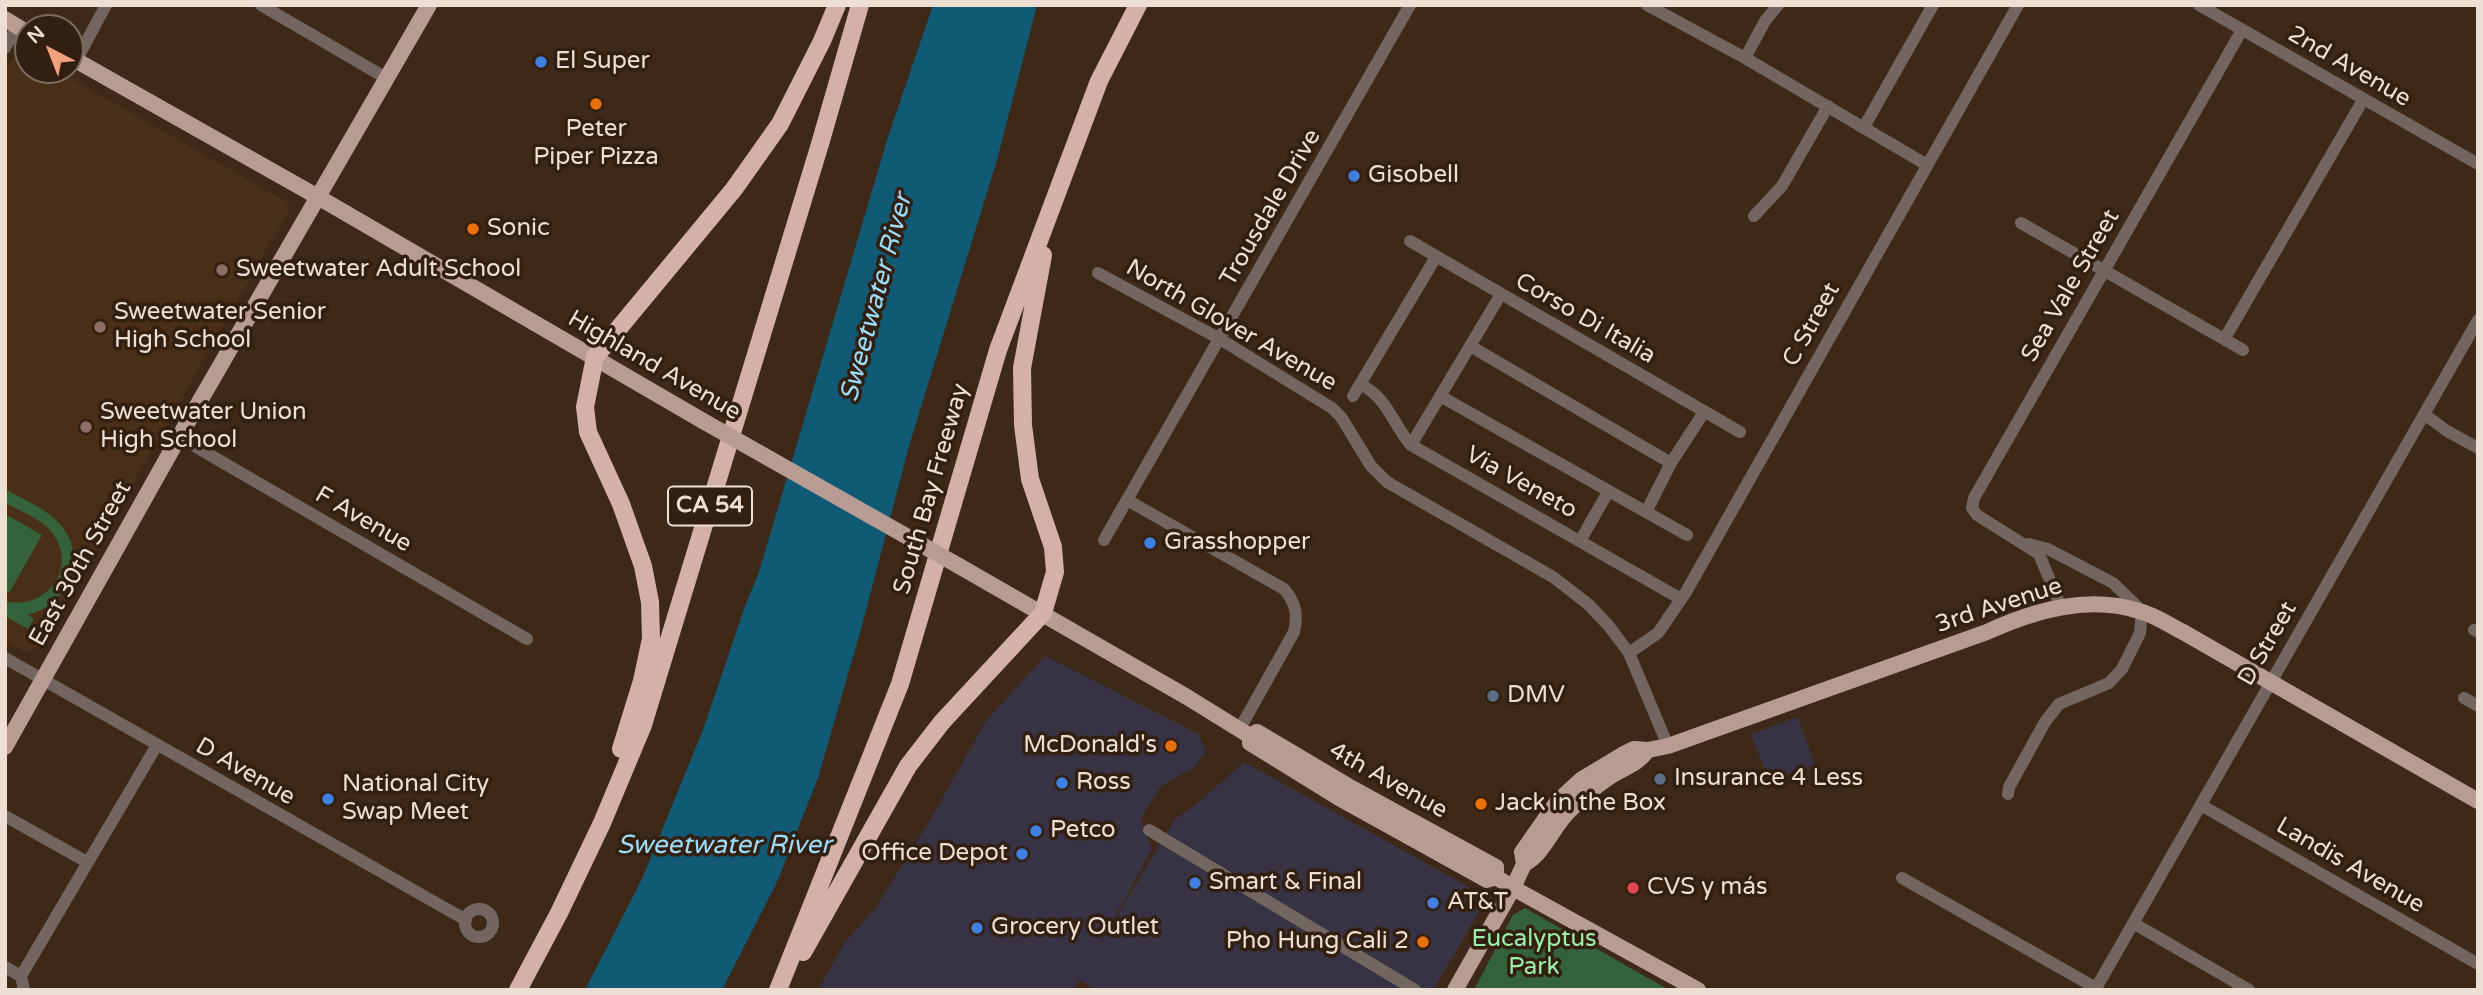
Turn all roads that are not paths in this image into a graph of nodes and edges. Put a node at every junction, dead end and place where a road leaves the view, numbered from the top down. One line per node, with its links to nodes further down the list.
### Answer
1 (106, 5): 16 (street)
2 (261, 5): 13 (street)
3 (429, 5): 20 (main road, East 30th Street)
4 (837, 5): 40 (highway)
5 (860, 5): 80 (highway, CA 54)
6 (1138, 5): 27 (highway, South Bay Freeway)
7 (1410, 5): 37 (street, Trousdale Drive)
8 (1647, 5): 18 (street)
9 (1778, 5): 18 (street)
10 (1933, 5): 23 (street)
11 (2018, 5): 24 (street, C Street)
12 (2199, 5): 14 (street, 2nd Avenue)
13 (281, 10): 20 (street)
14 (2242, 30): 21 (street, 2nd Avenue); 32 (street, Sea Vale Street)
15 (14, 32): 17 (street)
16 (84, 41)
17 (5, 48)
18 (1745, 58): 22 (street)
19 (84, 65): 26 (main road, Highland Avenue)
20 (386, 78): 26 (main road, East 30th Street)
21 (2363, 100): 25 (street, 2nd Avenue); 36 (street)
22 (1828, 106): 23 (street); 28 (street)
23 (1864, 127): 24 (street)
24 (1927, 164): 56 (street, C Street)
25 (2478, 164)
26 (318, 197): 40 (main road, Highland Avenue); 45 (main road, East 30th Street)
27 (1055, 200): 59 (highway); 89 (highway, South Bay Freeway)
28 (1754, 216)
29 (2021, 223): 32 (street)
30 (1410, 241): 31 (street, Corso Di Italia)
31 (1436, 257): 34 (street, Corso Di Italia); 46 (street, Via Veneto)
32 (2104, 270): 36 (street); 55 (street, Sea Vale Street)
33 (1098, 273): 37 (street, North Glover Avenue)
34 (1501, 294): 38 (street); 42 (street, Corso Di Italia)
35 (2478, 320): 43 (street, D Street)
36 (2225, 338): 39 (street)
37 (1220, 339): 50 (street, Trousdale Drive); 61 (street, North Glover Avenue)
38 (1470, 346): 41 (street); 48 (street)
39 (2244, 350)
40 (595, 358): 59 (main road, Highland Avenue, bridge); 80 (highway)
41 (1440, 396): 46 (street); 49 (street)
42 (1704, 412): 44 (street, Corso Di Italia); 48 (street)
43 (2424, 414): 47 (street); 64 (street, D Street)
44 (1740, 432)
45 (178, 438): 60 (street, F Avenue); 63 (main road, East 30th Street)
46 (1411, 445): 54 (street, Via Veneto)
47 (2478, 447)
48 (1671, 463): 51 (street)
49 (1608, 492): 51 (street); 54 (street)
50 (1127, 500): 53 (street, Trousdale Drive); 68 (street)
51 (1646, 512): 52 (street)
52 (1687, 535)
53 (1104, 540)
54 (1580, 541): 56 (street, Via Veneto)
55 (2025, 544): 57 (street, Sea Vale Street); 58 (street, Sea Vale Street)
56 (1681, 599): 61 (street, C Street)
57 (2061, 607): 58 (main road, 3rd Avenue); 70 (main road, 3rd Avenue)
58 (2142, 611): 64 (main road, 3rd Avenue); 72 (street)
59 (1044, 613): 67 (main road, Highland Avenue); 89 (highway)
60 (527, 639)
61 (1629, 653): 70 (street, North Glover Avenue)
62 (5, 658): 63 (street, D Avenue)
63 (42, 680): 69 (street, D Avenue); 71 (main road, East 30th Street)
64 (2271, 682): 73 (main road, 3rd Avenue); 74 (street, D Street)
65 (2464, 698): 66 (street)
66 (2478, 706)
67 (1216, 714): 68 (main road, 4th Avenue)
68 (1244, 733): 79 (main road, 4th Avenue)
69 (157, 745): 77 (street); 81 (street, D Avenue)
70 (1668, 746): 79 (main road)
71 (5, 747)
72 (2008, 794)
73 (2478, 801)
74 (2201, 805): 82 (street, D Street); 83 (street, Landis Avenue)
75 (5, 816): 77 (street)
76 (1149, 830): 90 (street)
77 (87, 862): 85 (street)
78 (1902, 878): 86 (street)
79 (1513, 888): 91 (main road); 92 (main road, 4th Avenue)
80 (559, 913): 88 (highway, CA 54)
81 (466, 920)
82 (2133, 923): 86 (street, D Street); 93 (street)
83 (2478, 964)
84 (5, 967): 85 (street)
85 (21, 976): 87 (street)
86 (2096, 989)
87 (24, 990)
88 (518, 990)
89 (779, 990)
90 (1415, 990)
91 (1455, 990)
92 (1698, 990)
93 (2249, 990)

